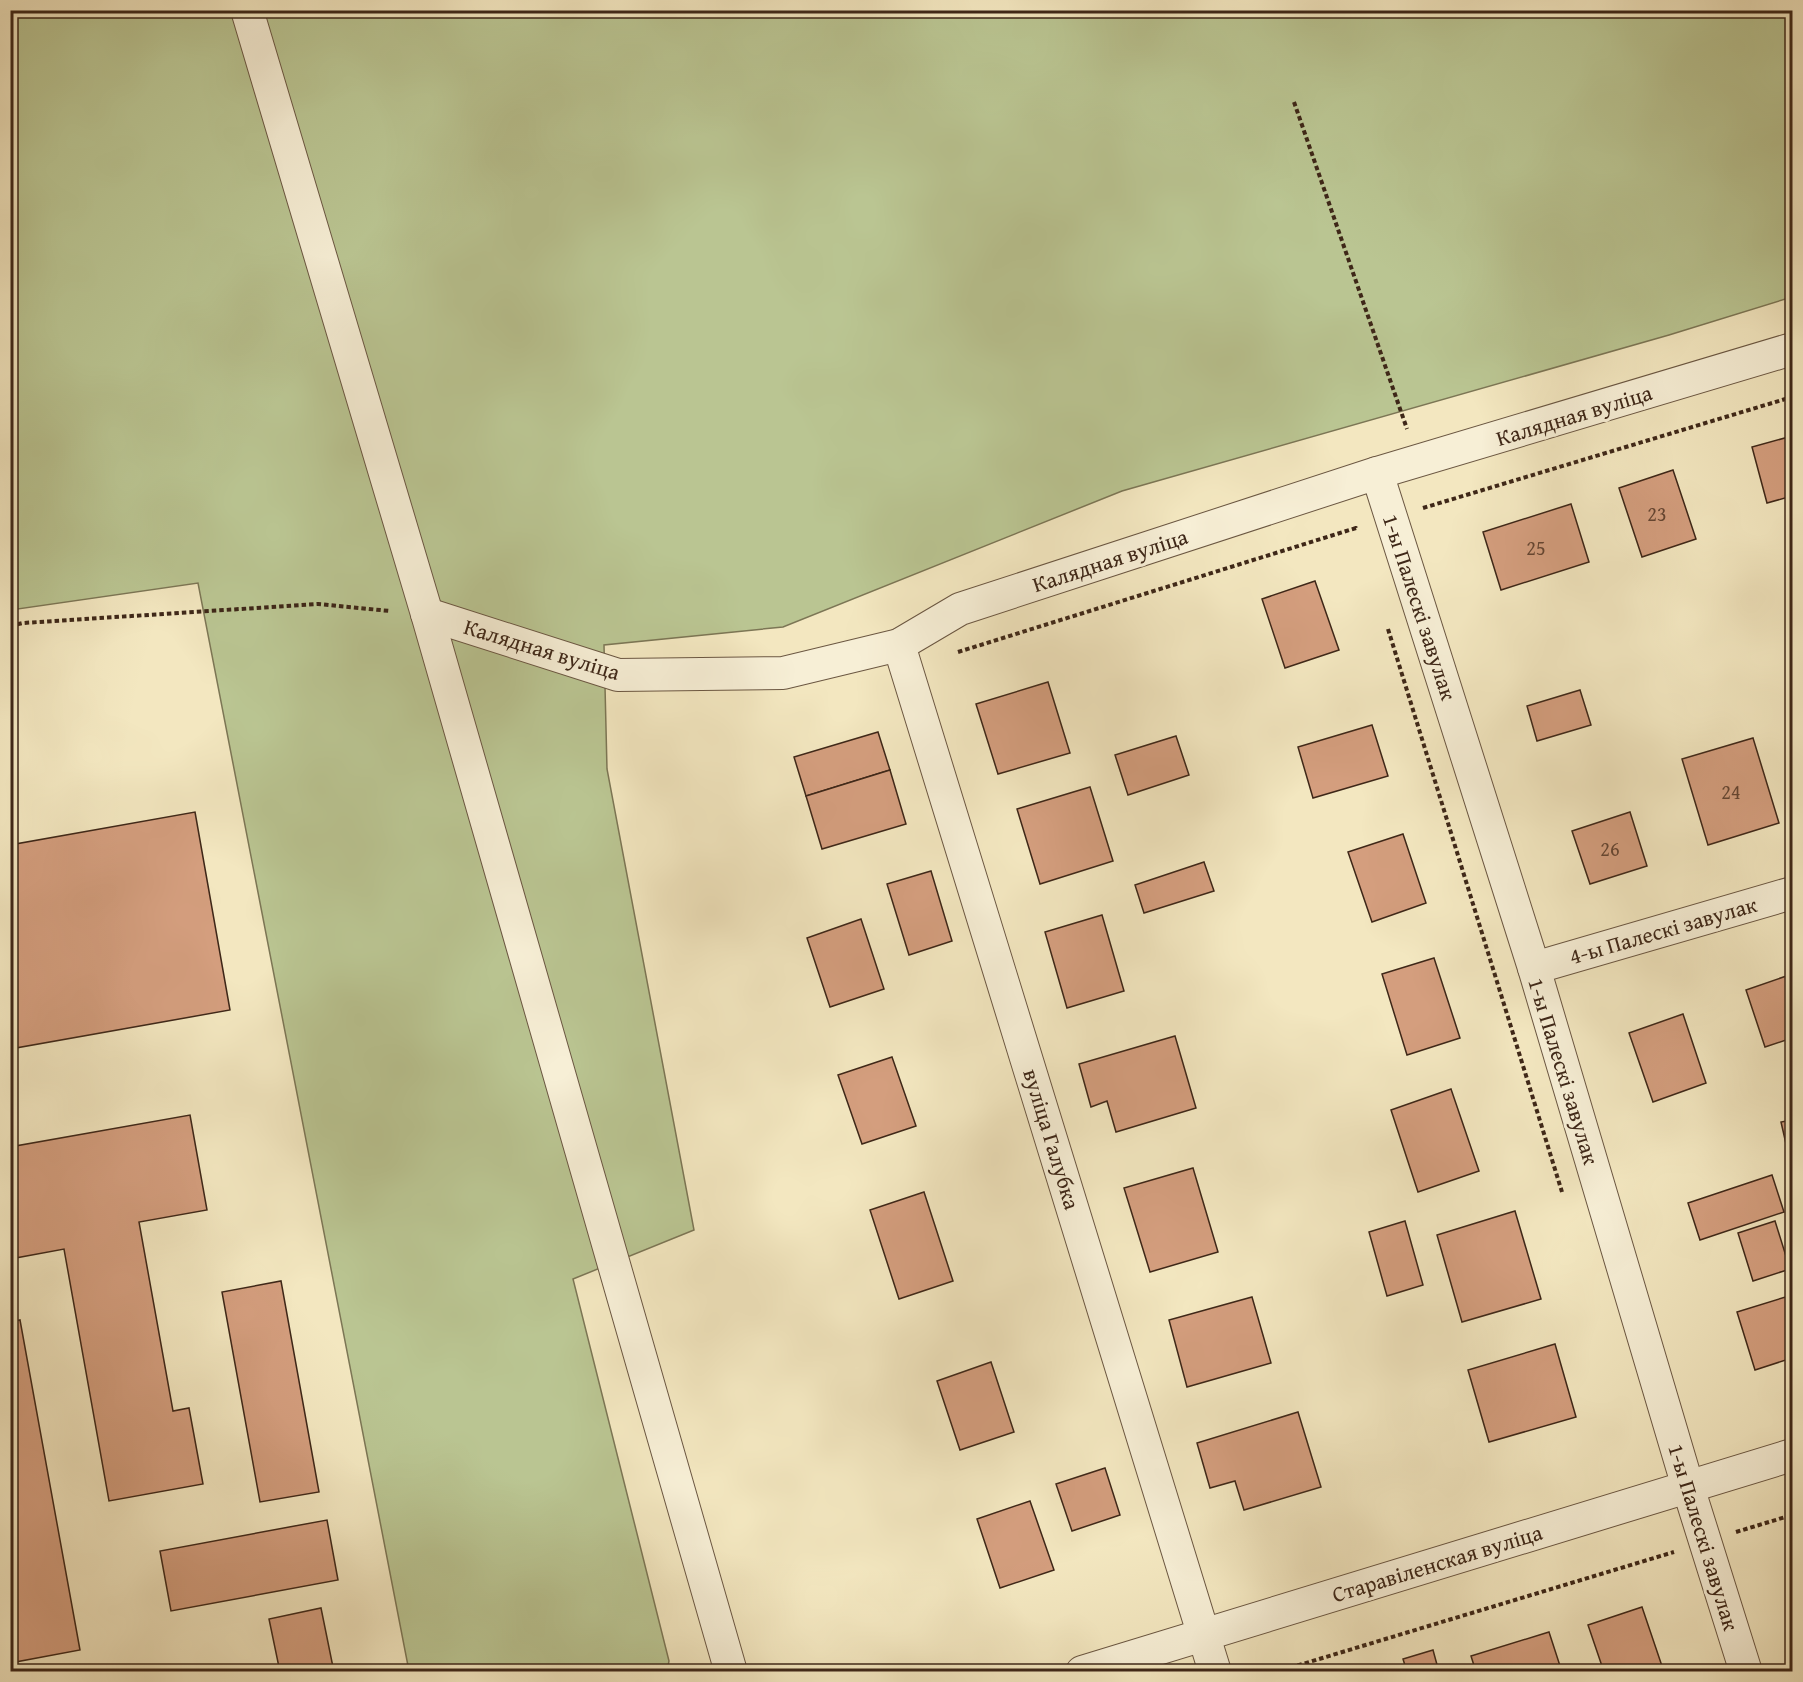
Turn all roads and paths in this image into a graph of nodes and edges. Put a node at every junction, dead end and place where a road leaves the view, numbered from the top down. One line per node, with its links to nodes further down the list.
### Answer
1 (248, 10): 10 (street)
2 (1294, 102): 5 (path)
3 (1792, 349): 5 (street, Калядная вуліца)
4 (1792, 398): 7 (path)
5 (1418, 461): 6 (street, Калядная вуліца)
6 (1377, 473): 7 (street, 1-ы Палескі завулак); 13 (street, Калядная вуліца)
7 (1391, 518): 8 (path); 15 (street, 1-ы Палескі завулак)
8 (1356, 528): 9 (path); 13 (path)
9 (1360, 539)
10 (427, 614): 12 (path); 13 (street, Калядная вуліца); 24 (street)
11 (1384, 618): 16 (path)
12 (10, 626)
13 (903, 657): 23 (street, вуліца Галубка)
14 (1792, 893): 15 (street, 4-ы Палескі завулак)
15 (1534, 968): 18 (street, 1-ы Палескі завулак)
16 (1562, 1193)
17 (1792, 1455): 18 (street, Старавіленская вуліца)
18 (1688, 1487): 19 (street, Старавіленская вуліца); 21 (street, 1-ы Палескі завулак)
19 (1656, 1497): 22 (path); 23 (street, Старавіленская вуліца)
20 (1792, 1515): 21 (path)
21 (1706, 1542): 22 (path); 28 (street, 1-ы Палескі завулак)
22 (1673, 1553): 27 (path)
23 (1205, 1633): 25 (street, Старавіленская вуліца); 26 (street, вуліца Галубка)
24 (731, 1671)
25 (1082, 1671)
26 (1215, 1671)
27 (1276, 1671)
28 (1746, 1671)

